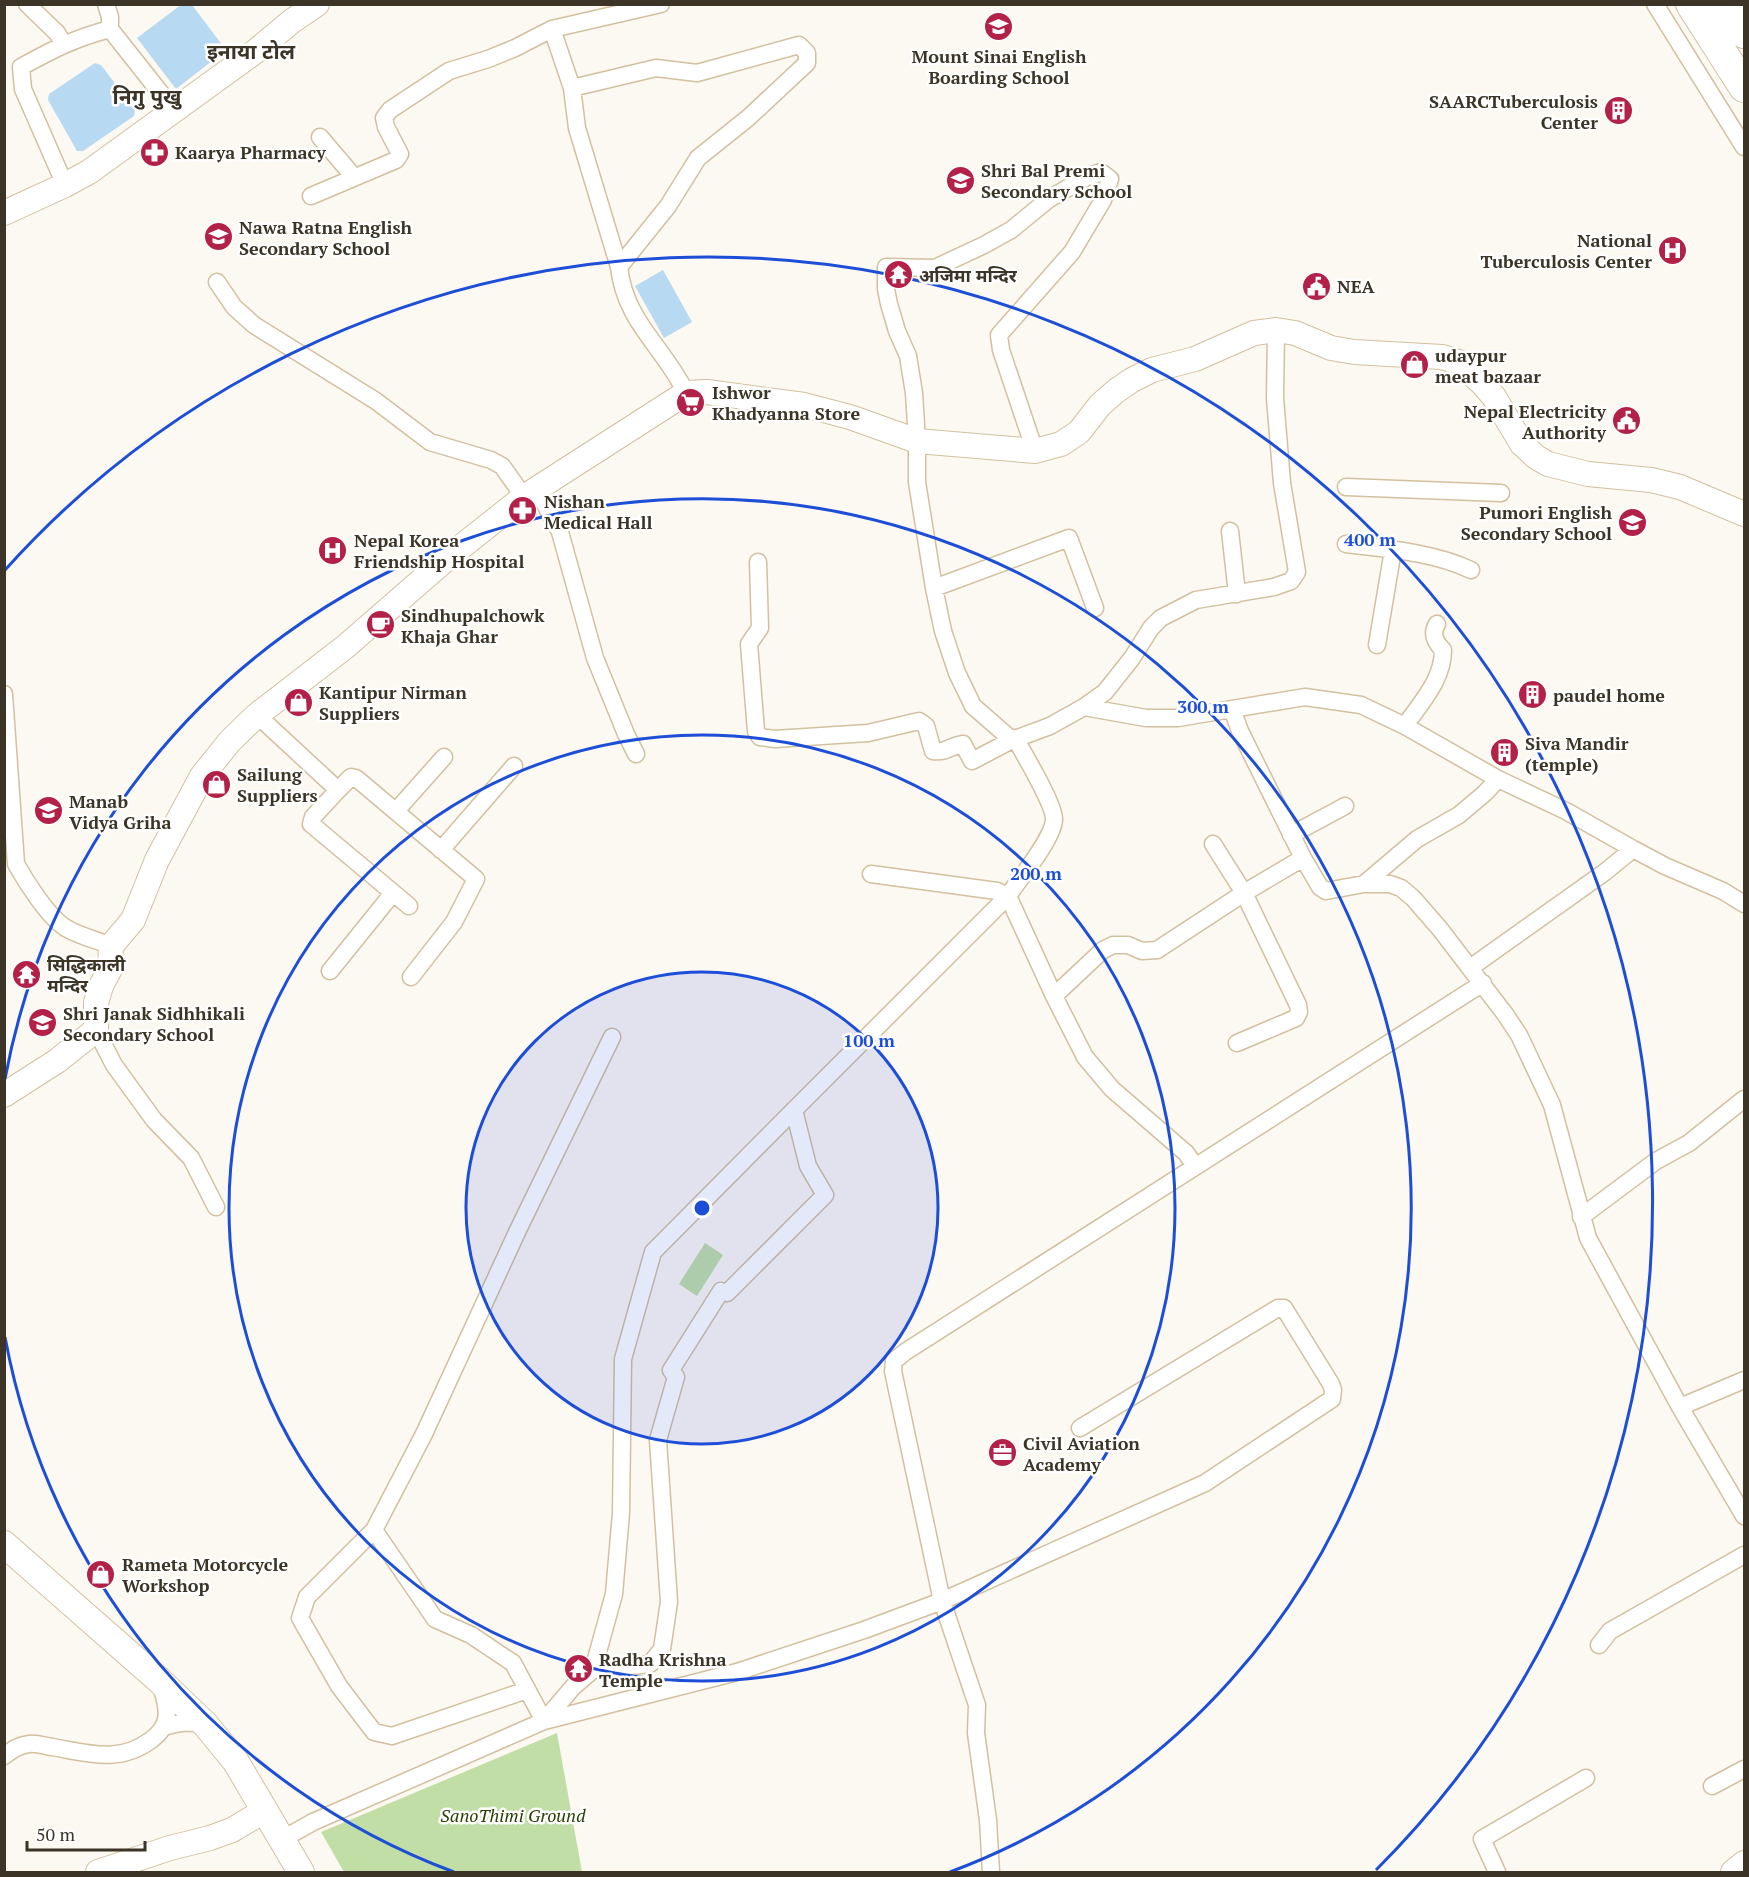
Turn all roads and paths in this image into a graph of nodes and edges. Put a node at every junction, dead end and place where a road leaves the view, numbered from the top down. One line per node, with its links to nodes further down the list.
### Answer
1 (27, 4): 11 (street)
2 (106, 4): 8 (street)
3 (317, 4): 14 (main road)
4 (661, 4): 9 (street)
5 (1655, 4): 16 (street)
6 (1691, 4): 12 (highway)
7 (1725, 4): 10 (highway)
8 (110, 29): 11 (street); 14 (street)
9 (552, 29): 13 (street); 17 (street)
10 (1744, 33)
11 (64, 44): 18 (street)
12 (1744, 87)
13 (572, 88): 21 (street); 21 (street)
14 (174, 110): 18 (main road)
15 (320, 137): 17 (street)
16 (1744, 147)
17 (354, 177): 19 (street)
18 (65, 185): 20 (main road)
19 (311, 196)
20 (4, 213)
21 (619, 267): 24 (street)
22 (217, 282): 28 (street)
23 (1276, 330): 26 (main road); 30 (main road); 37 (street)
24 (686, 393): 25 (main road); 28 (main road)
25 (917, 441): 26 (main road); 26 (street); 36 (street)
26 (1035, 451)
27 (1346, 487): 29 (street)
28 (530, 493): 44 (main road); 47 (street)
29 (1500, 493)
30 (1744, 514)
31 (1230, 531): 37 (street)
32 (1346, 544): 33 (street)
33 (1393, 550): 35 (street); 40 (street)
34 (758, 562): 46 (street)
35 (1471, 570)
36 (934, 588): 38 (street); 46 (street)
37 (1237, 594): 42 (street)
38 (1095, 608)
39 (1437, 624): 45 (street)
40 (1377, 645)
41 (4, 694): 66 (street)
42 (1084, 708): 43 (street); 46 (street)
43 (1232, 709): 45 (street); 54 (street)
44 (257, 715): 51 (street); 66 (main road)
45 (1405, 726): 50 (street)
46 (1014, 739): 63 (street)
47 (636, 754)
48 (444, 757): 53 (street)
49 (514, 766): 56 (street)
50 (1498, 779): 57 (street); 60 (street)
51 (338, 790): 53 (street); 61 (street)
52 (1345, 806): 54 (street)
53 (396, 811): 56 (street)
54 (1291, 834): 58 (street)
55 (1213, 844): 62 (street)
56 (441, 849): 69 (street)
57 (1632, 849): 64 (street); 67 (street)
58 (1303, 858): 60 (street); 62 (street)
59 (871, 874): 63 (street)
60 (1364, 884): 67 (street)
61 (393, 893): 65 (street); 68 (street)
62 (1244, 893): 71 (street); 74 (street)
63 (1008, 896): 71 (street); 77 (street)
64 (1744, 904)
65 (410, 906)
66 (111, 946): 72 (main road)
67 (1470, 968): 70 (street)
68 (330, 971)
69 (411, 977)
70 (1483, 983): 78 (street); 80 (street)
71 (1054, 996): 78 (street)
72 (96, 1030): 75 (main road); 79 (street)
73 (612, 1037): 85 (street)
74 (1237, 1042)
75 (4, 1095)
76 (1744, 1100): 80 (street)
77 (794, 1110): 90 (street); 90 (street)
78 (1196, 1166): 88 (street)
79 (216, 1207)
80 (1581, 1217): 82 (street)
81 (1744, 1380): 82 (street)
82 (1680, 1407): 84 (street)
83 (1080, 1428): 88 (street)
84 (1744, 1516)
85 (374, 1530): 92 (street); 92 (street)
86 (4, 1544): 91 (main road)
87 (1744, 1555): 89 (street)
88 (942, 1601): 93 (street); 105 (street)
89 (1599, 1645)
90 (593, 1670): 93 (street)
91 (159, 1681): 94 (main road); 95 (street)
92 (527, 1690): 93 (street)
93 (544, 1721): 101 (street)
94 (205, 1724): 95 (street); 100 (main road)
95 (164, 1727): 96 (street)
96 (4, 1756)
97 (1744, 1769): 99 (street)
98 (1586, 1778): 106 (street)
99 (1712, 1786)
100 (264, 1811): 101 (main road); 103 (main road)
101 (281, 1840): 104 (main road)
102 (1744, 1863): 107 (main road)
103 (98, 1872)
104 (301, 1872)
105 (991, 1872)
106 (1497, 1872)
107 (1733, 1872)

